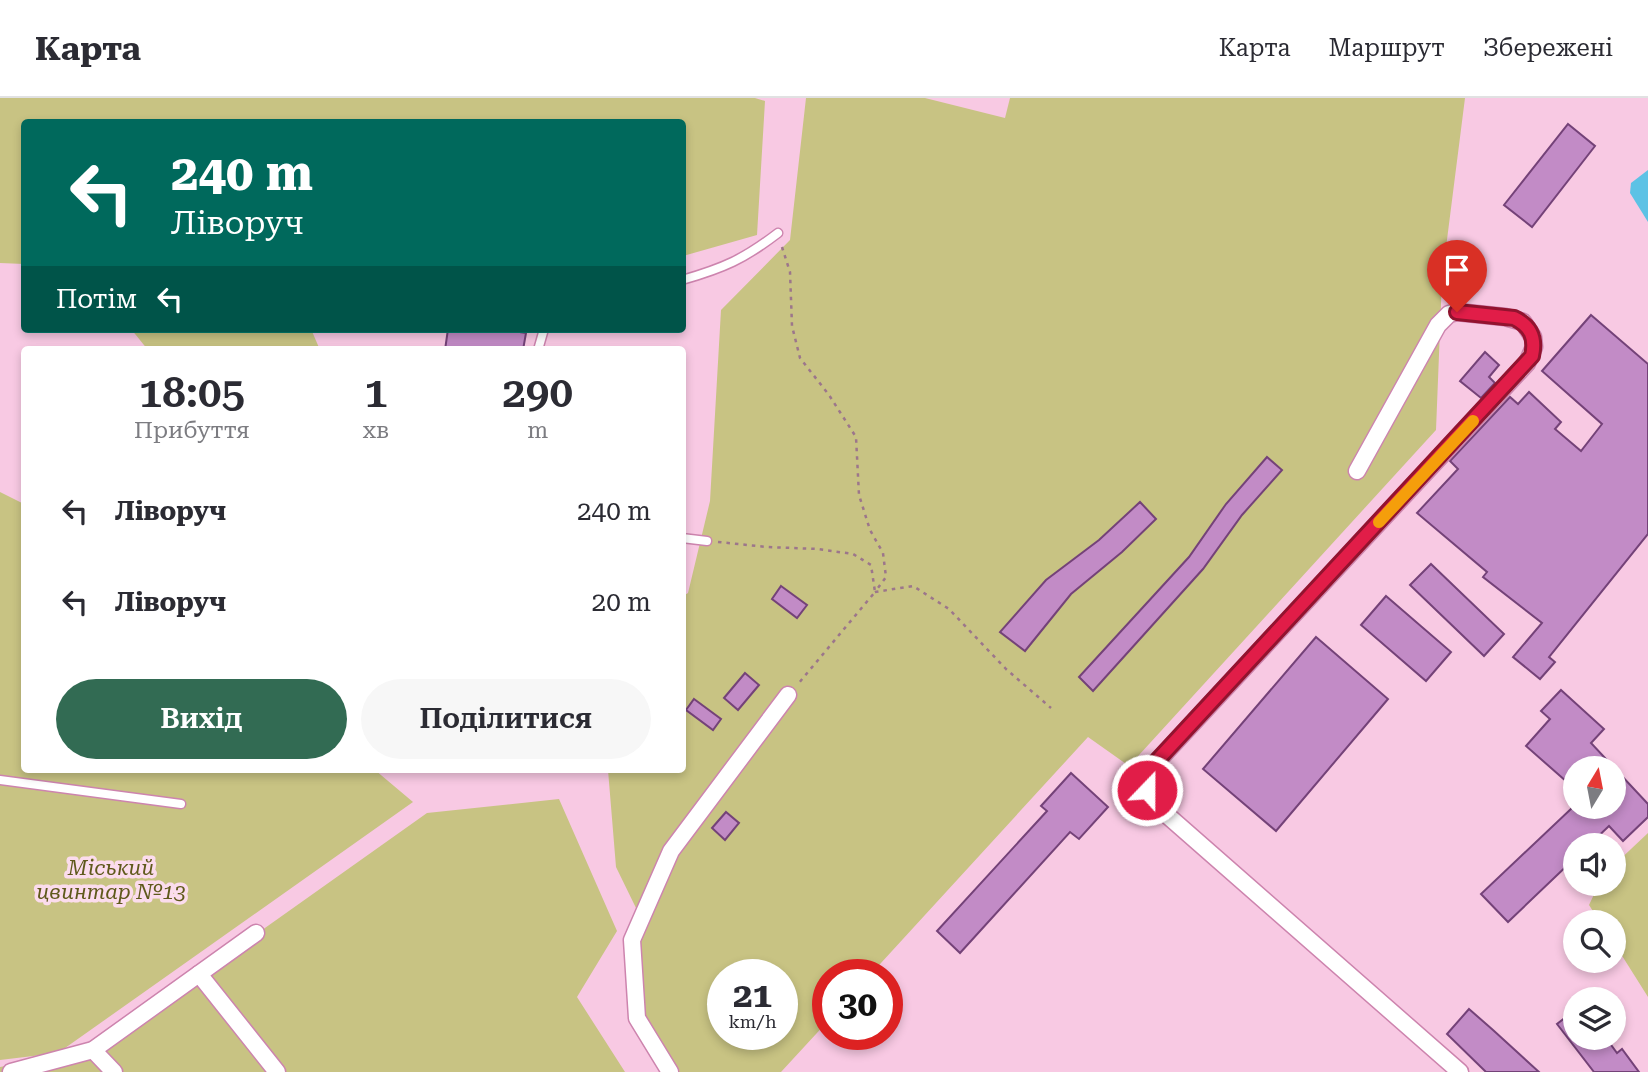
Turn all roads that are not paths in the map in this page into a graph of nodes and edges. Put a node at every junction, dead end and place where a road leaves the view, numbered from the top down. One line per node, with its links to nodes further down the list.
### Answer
1 (778, 233): 2 (lane)
2 (686, 279)
3 (1357, 471): 16 (street)
4 (686, 538): 5 (lane)
5 (708, 541)
6 (788, 695): 15 (street)
7 (0, 780): 8 (lane)
8 (181, 804)
9 (256, 933): 10 (street)
10 (199, 974): 11 (street); 14 (street)
11 (93, 1050): 12 (street); 13 (street)
12 (11, 1072)
13 (114, 1072)
14 (277, 1072)
15 (670, 1072)
16 (1460, 1072)

